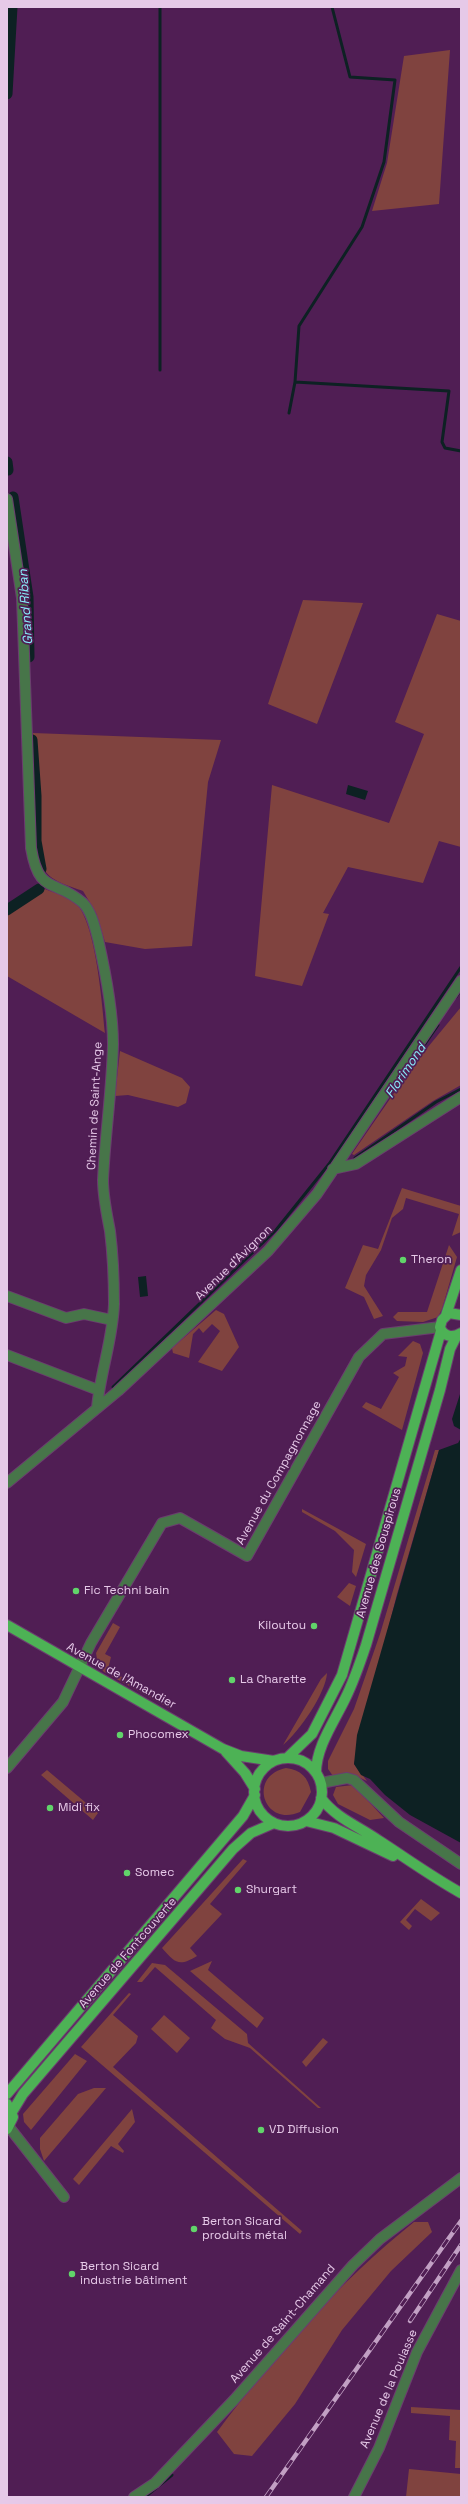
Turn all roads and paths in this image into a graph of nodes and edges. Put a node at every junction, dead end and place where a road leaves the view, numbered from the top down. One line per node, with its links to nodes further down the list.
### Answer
1 (7, 499): 9 (street, Chemin de Saint-Ange)
2 (461, 981): 4 (street, Avenue d'Avignon)
3 (461, 1097): 4 (street)
4 (333, 1169): 14 (street, Avenue d'Avignon)
5 (461, 1270): 8 (main road)
6 (7, 1296): 9 (street)
7 (461, 1314): 8 (main road)
8 (446, 1315): 10 (main road, Avenue des Souspirous)
9 (112, 1320): 13 (street, Chemin de Saint-Ange)
10 (441, 1329): 11 (main road); 17 (street, Avenue du Compagnonnage); 19 (main road, Avenue des Souspirous)
11 (459, 1334): 22 (main road, Avenue des Souspirous)
12 (7, 1355): 13 (street)
13 (98, 1390): 14 (street, Chemin de Saint-Ange)
14 (97, 1408): 15 (street, Avenue d'Avignon)
15 (7, 1483)
16 (7, 1625): 17 (main road, Avenue de l'Amandier)
17 (80, 1668): 18 (main road, Avenue de l'Amandier); 21 (street)
18 (223, 1749): 20 (main road, Avenue de l'Amandier); 23 (main road, Avenue de l'Amandier)
19 (287, 1758): 20 (main road); 22 (main road)
20 (274, 1762): 23 (main road)
21 (7, 1768)
22 (318, 1778): 24 (main road); 27 (street)
23 (255, 1792): 26 (main road); 30 (main road, Avenue de Fontcouverte)
24 (322, 1798): 25 (main road); 28 (main road)
25 (306, 1821): 26 (main road); 28 (main road)
26 (274, 1823): 31 (main road, Avenue de Fontcouverte)
27 (461, 1864)
28 (414, 1865): 29 (main road)
29 (461, 1893)
30 (7, 2094)
31 (10, 2108): 32 (main road)
32 (8, 2128): 34 (street)
33 (461, 2178): 36 (street, Avenue de Saint-Chamand)
34 (64, 2197)
35 (461, 2270): 37 (street, Avenue de la Poulasse)
36 (134, 2497)
37 (354, 2497)

